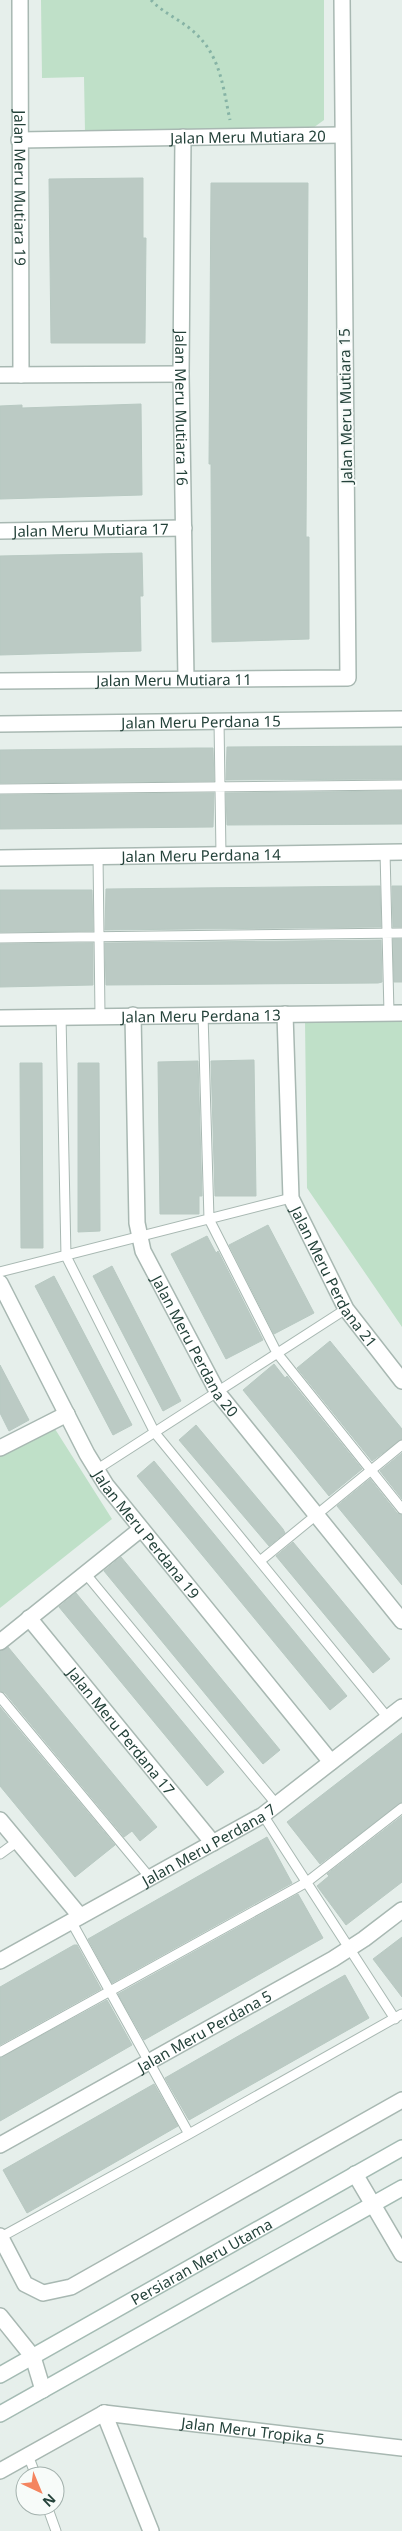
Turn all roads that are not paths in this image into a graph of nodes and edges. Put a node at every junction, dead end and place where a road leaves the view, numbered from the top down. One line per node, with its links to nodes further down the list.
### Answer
1 (20, 0): 5 (street, Jalan Meru Mutiara 19)
2 (342, 0): 3 (street, Jalan Meru Mutiara 20)
3 (342, 135): 4 (street, Jalan Meru Mutiara 20); 11 (street, Jalan Meru Mutiara 15)
4 (183, 137): 5 (street, Jalan Meru Mutiara 20); 6 (street, Jalan Meru Mutiara 16)
5 (19, 140): 8 (street, Jalan Meru Mutiara 19)
6 (181, 374): 8 (street); 9 (street, Jalan Meru Mutiara 16)
7 (0, 375): 8 (street)
8 (21, 375)
9 (184, 528): 10 (street, Jalan Meru Mutiara 17); 12 (street, Jalan Meru Mutiara 16)
10 (0, 531)
11 (348, 678): 12 (street, Jalan Meru Mutiara 11)
12 (186, 679): 13 (street, Jalan Meru Mutiara 11)
13 (0, 681)
14 (402, 719): 15 (street, Jalan Meru Perdana 15)
15 (219, 721): 16 (street, Jalan Meru Perdana 15); 18 (lane)
16 (0, 724)
17 (402, 785): 18 (lane)
18 (220, 787): 19 (lane); 22 (lane)
19 (0, 789)
20 (386, 852): 21 (street, Jalan Meru Perdana 14); 22 (street, Jalan Meru Perdana 14); 26 (lane)
21 (402, 852)
22 (221, 855): 23 (street, Jalan Meru Perdana 14)
23 (98, 856): 24 (street, Jalan Meru Perdana 14); 27 (lane)
24 (0, 858)
25 (402, 932): 26 (lane)
26 (386, 933): 27 (lane); 29 (lane)
27 (98, 937): 28 (lane); 32 (lane)
28 (0, 938)
29 (395, 1013): 31 (street, Jalan Meru Perdana 13)
30 (203, 1014): 31 (street, Jalan Meru Perdana 13); 33 (street, Jalan Meru Perdana 13); 37 (lane)
31 (285, 1014): 36 (street, Jalan Meru Perdana 21)
32 (100, 1015): 33 (street, Jalan Meru Perdana 13); 34 (street, Jalan Meru Perdana 13)
33 (133, 1015): 38 (street, Jalan Meru Perdana 20)
34 (61, 1016): 35 (street, Jalan Meru Perdana 13); 39 (lane)
35 (0, 1018)
36 (291, 1198): 37 (lane); 42 (street, Jalan Meru Perdana 21)
37 (209, 1219): 38 (lane); 43 (lane)
38 (139, 1236): 39 (lane); 45 (street, Jalan Meru Perdana 20)
39 (66, 1256): 40 (lane); 47 (lane)
40 (0, 1272)
41 (0, 1283): 46 (street, Jalan Meru Perdana 19)
42 (346, 1309): 43 (lane); 44 (street, Jalan Meru Perdana 21)
43 (277, 1353): 45 (lane); 51 (lane)
44 (402, 1380)
45 (218, 1393): 47 (lane); 53 (street, Jalan Meru Perdana 20)
46 (67, 1414): 49 (street); 50 (street, Jalan Meru Perdana 19)
47 (155, 1433): 50 (lane); 55 (lane)
48 (402, 1445): 51 (lane)
49 (0, 1447)
50 (96, 1470): 54 (street, Jalan Meru Perdana 19)
51 (371, 1471): 52 (lane); 53 (lane)
52 (402, 1509)
53 (316, 1516): 55 (lane); 58 (street, Jalan Meru Perdana 20)
54 (141, 1529): 56 (street); 63 (street, Jalan Meru Perdana 19)
55 (260, 1561): 62 (lane)
56 (85, 1573): 57 (street); 64 (lane)
57 (29, 1618): 59 (street); 69 (street, Jalan Meru Perdana 17)
58 (402, 1621)
59 (0, 1642)
60 (0, 1697): 71 (lane)
61 (402, 1707): 62 (street, Jalan Meru Perdana 7)
62 (388, 1718): 63 (street, Jalan Meru Perdana 7)
63 (331, 1762): 64 (street, Jalan Meru Perdana 7)
64 (277, 1805): 66 (street, Jalan Meru Perdana 7)
65 (402, 1808): 72 (lane)
66 (263, 1815): 69 (street, Jalan Meru Perdana 7); 72 (lane)
67 (0, 1820): 68 (street)
68 (18, 1841): 70 (lane); 74 (street)
69 (214, 1843): 71 (street, Jalan Meru Perdana 7)
70 (0, 1854)
71 (151, 1879): 74 (street, Jalan Meru Perdana 7)
72 (307, 1882): 75 (lane); 77 (lane)
73 (402, 1910): 75 (street, Jalan Meru Perdana 5)
74 (76, 1919): 76 (street, Jalan Meru Perdana 7); 77 (lane)
75 (348, 1949): 78 (lane); 80 (street, Jalan Meru Perdana 5)
76 (0, 1961)
77 (110, 1992): 79 (lane); 80 (lane)
78 (398, 2016): 82 (lane)
79 (0, 2052)
80 (148, 2063): 82 (lane); 83 (street, Jalan Meru Perdana 5)
81 (402, 2100): 88 (street)
82 (189, 2134): 88 (lane)
83 (0, 2145)
84 (402, 2148): 85 (street, Persiaran Meru Utama)
85 (355, 2174): 87 (street); 91 (street, Persiaran Meru Utama)
86 (402, 2188): 87 (street)
87 (374, 2204): 89 (street); 93 (street)
88 (0, 2236)
89 (402, 2254)
90 (0, 2316): 91 (street)
91 (33, 2357): 92 (street, Persiaran Meru Utama); 93 (street)
92 (0, 2375)
93 (43, 2390): 95 (street)
94 (104, 2413): 96 (street, Jalan Meru Tropika 5); 97 (street); 102 (street)
95 (0, 2414)
96 (402, 2448)
97 (28, 2455): 98 (lane); 99 (street)
98 (32, 2466)
99 (0, 2471)
100 (51, 2516): 101 (lane)
101 (56, 2531)
102 (151, 2531)

